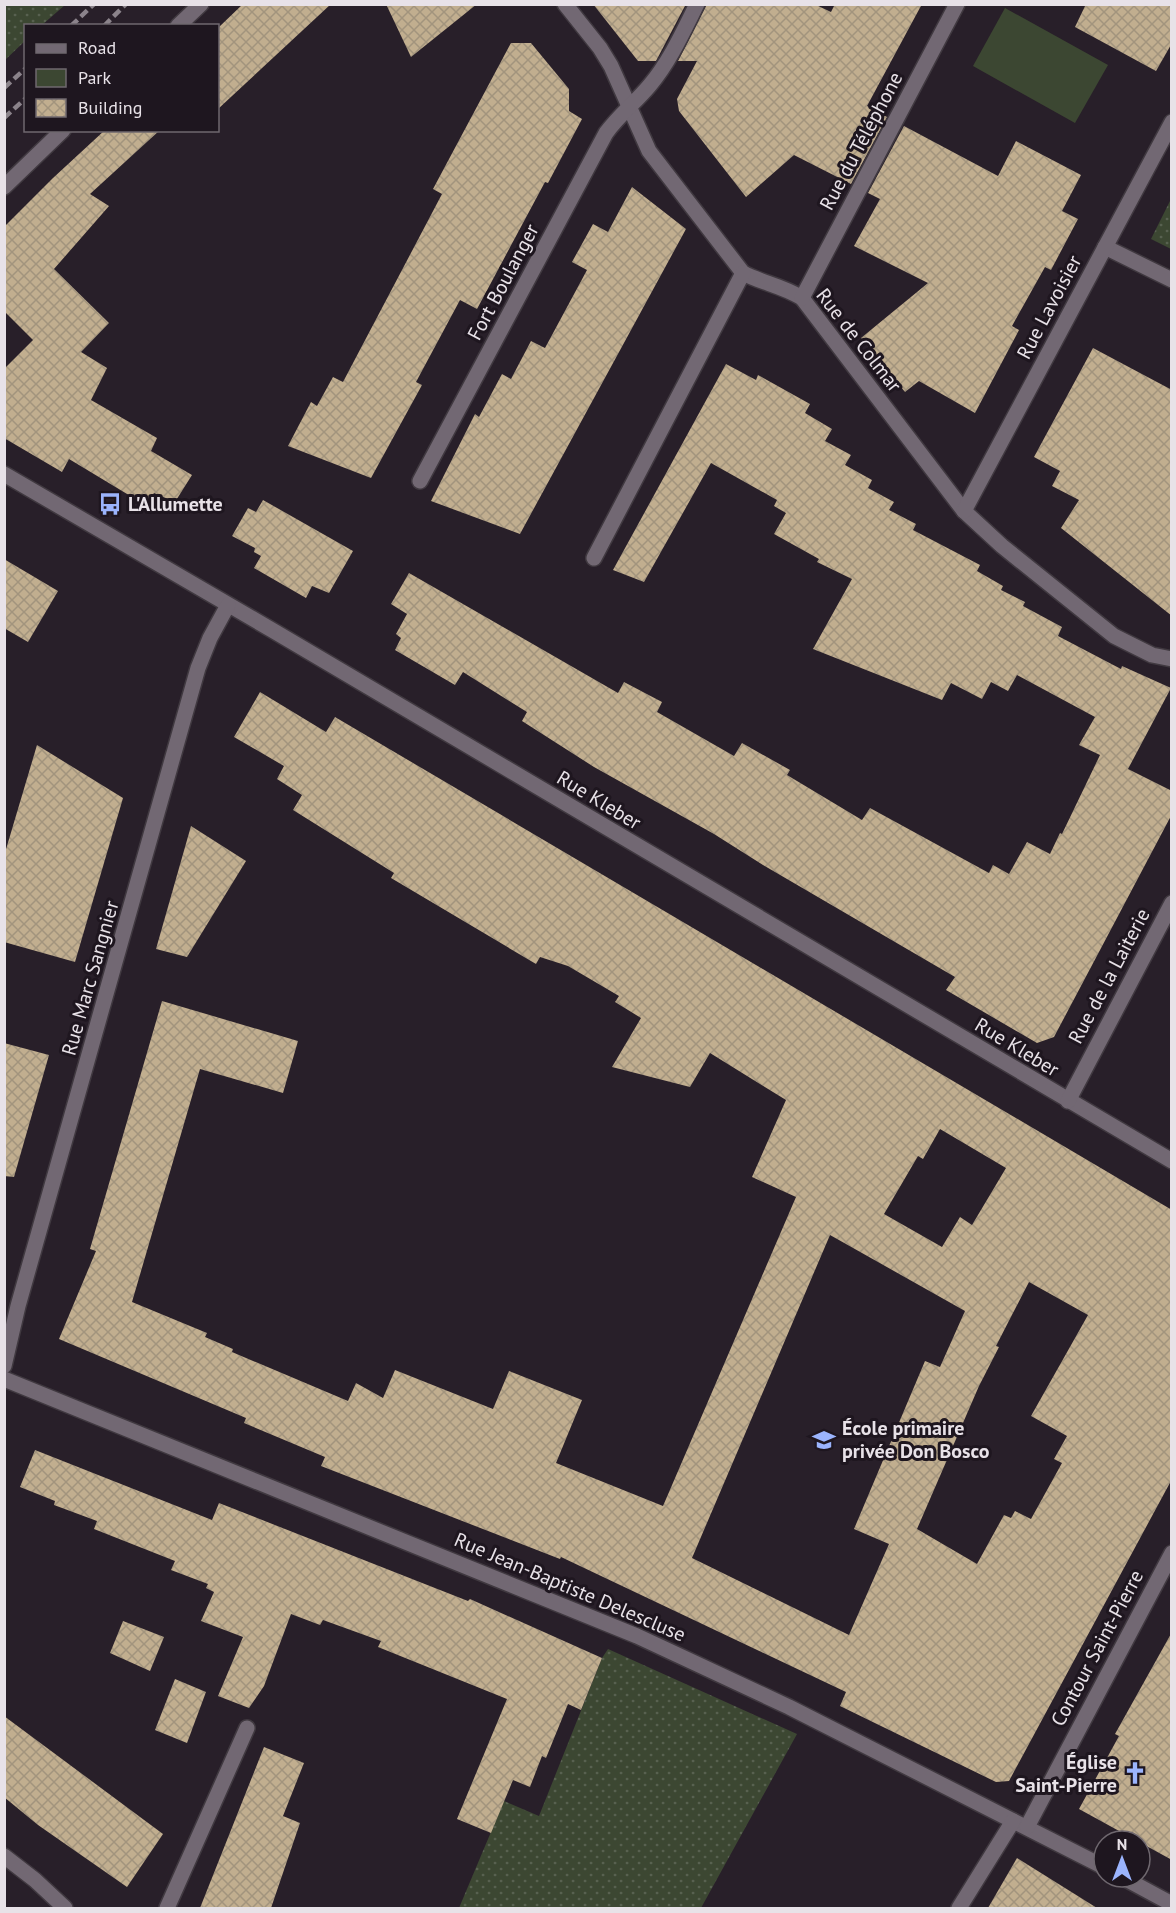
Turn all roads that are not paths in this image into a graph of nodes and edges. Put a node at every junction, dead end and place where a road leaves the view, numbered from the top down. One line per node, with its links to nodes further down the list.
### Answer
1 (201, 4): 5 (street)
2 (564, 4): 6 (street, Rue de Colmar)
3 (697, 4): 6 (street, Fort Boulanger)
4 (957, 4): 13 (street, Rue du Téléphone)
5 (180, 24)
6 (628, 106): 11 (street, Rue de Colmar); 15 (street, Fort Boulanger)
7 (1172, 122): 10 (street, Rue Lavoisier)
8 (61, 132): 9 (street)
9 (4, 187)
10 (1105, 247): 12 (street); 16 (street, Rue Lavoisier)
11 (743, 273): 13 (street, Rue de Colmar); 17 (street)
12 (1172, 280)
13 (802, 298): 16 (street, Rue de Colmar)
14 (4, 474): 18 (street, Rue Kleber)
15 (420, 481)
16 (964, 511): 19 (street, Rue de Colmar)
17 (594, 558)
18 (228, 605): 21 (street, Rue Kleber); 23 (street, Rue Marc Sangnier)
19 (1172, 659)
20 (1172, 903): 21 (street, Rue de la Laiterie)
21 (1068, 1101): 22 (street, Rue Kleber)
22 (1172, 1161)
23 (4, 1366)
24 (4, 1378): 27 (street, Rue Jean-Baptiste Delescluse)
25 (1172, 1553): 28 (street, Contour Saint-Pierre)
26 (247, 1728): 34 (street)
27 (1013, 1821): 28 (street, Rue Jean-Baptiste Delescluse); 35 (street)
28 (1027, 1827): 30 (street, Rue Jean-Baptiste Delescluse)
29 (4, 1856): 33 (street)
30 (1092, 1862)
31 (1144, 1889): 32 (street)
32 (1172, 1904)
33 (64, 1908)
34 (167, 1908)
35 (959, 1908)

